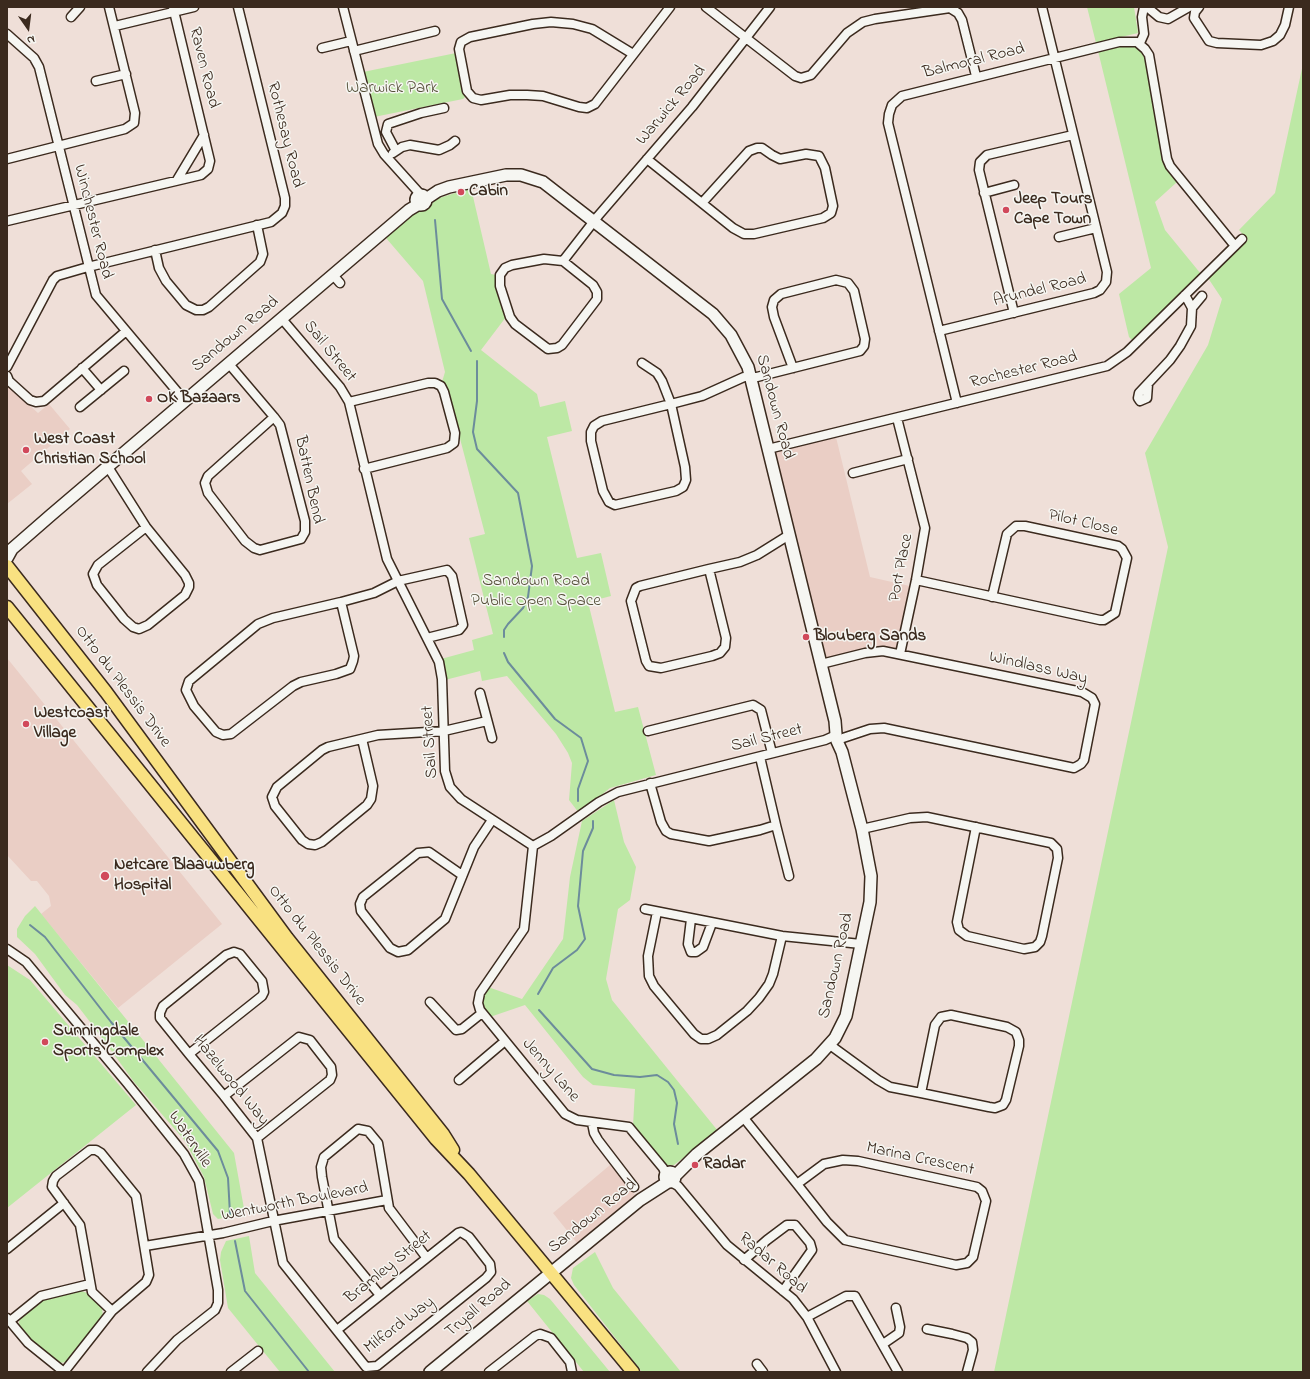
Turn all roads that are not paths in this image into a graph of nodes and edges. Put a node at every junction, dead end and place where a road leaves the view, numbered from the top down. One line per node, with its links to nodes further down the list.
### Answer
1 (80, 7): 15 (street)
2 (109, 7): 16 (street)
3 (194, 7): 14 (street)
4 (238, 7): 46 (street, Rothesay Road)
5 (343, 7): 20 (street)
6 (670, 7): 24 (street)
7 (706, 7): 19 (street)
8 (770, 7): 19 (street, Warwick Road)
9 (1042, 7): 25 (street, Arundel Road)
10 (1146, 7): 13 (street); 21 (street)
11 (1199, 7): 12 (street)
12 (1289, 7)
13 (1186, 8)
14 (173, 9): 16 (street); 31 (street, Raven Road)
15 (71, 17)
16 (115, 26): 26 (street)
17 (435, 31): 23 (street)
18 (7, 34): 33 (street, Winchester Road)
19 (746, 38): 27 (street); 37 (street, Warwick Road)
20 (352, 41): 22 (street); 23 (street)
21 (1140, 43): 25 (street, Balmoral Road); 50 (street)
22 (322, 48)
23 (354, 51): 36 (street)
24 (633, 54): 24 (street)
25 (1054, 58): 27 (street, Balmoral Road); 30 (street, Arundel Road)
26 (126, 74): 28 (street); 33 (street)
27 (976, 76): 59 (street, Balmoral Road)
28 (96, 81)
29 (444, 108): 34 (street)
30 (1073, 134): 40 (street); 47 (street, Arundel Road)
31 (204, 135): 38 (street, Raven Road); 38 (street, Raven Road)
32 (454, 141): 34 (street)
33 (58, 146): 35 (street); 43 (street, Winchester Road)
34 (396, 151): 36 (street)
35 (7, 158)
36 (388, 158): 41 (street)
37 (647, 159): 42 (street); 45 (street, Warwick Road)
38 (177, 180): 43 (street, Raven Road)
39 (1014, 186): 40 (street)
40 (984, 192): 57 (street)
41 (421, 197): 45 (street, Sandown Road); 58 (street, Sandown Road)
42 (702, 203): 42 (street)
43 (73, 204): 44 (street, Raven Road); 53 (street, Winchester Road)
44 (7, 221)
45 (595, 221): 52 (street, Warwick Road); 68 (street, Sandown Road)
46 (257, 225): 51 (street, Rothesay Road); 51 (street)
47 (1096, 228): 48 (street); 57 (street, Arundel Road)
48 (1059, 237)
49 (1242, 239): 50 (street, Rochester Road)
50 (1235, 246): 54 (street, Rochester Road)
51 (155, 250): 53 (street, Rothesay Road)
52 (563, 261): 52 (street)
53 (88, 267): 60 (street, Winchester Road); 63 (street, Rothesay Road)
54 (1185, 295): 56 (street); 73 (street, Rochester Road)
55 (1202, 296): 56 (street)
56 (1192, 308): 69 (street)
57 (1014, 313): 59 (street, Arundel Road)
58 (282, 318): 62 (street, Sandown Road); 72 (street, Sail Street)
59 (939, 331): 73 (street, Balmoral Road)
60 (125, 332): 64 (street); 71 (street, Winchester Road)
61 (642, 363): 74 (street)
62 (228, 364): 71 (street, Sandown Road); 76 (street, Batten Bend)
63 (7, 367)
64 (82, 368): 67 (street); 70 (street)
65 (793, 368): 65 (street); 68 (street)
66 (124, 371): 70 (street)
67 (7, 376)
68 (750, 377): 74 (street); 78 (street, Sandown Road)
69 (1148, 384)
70 (101, 390): 75 (street)
71 (185, 401): 80 (street, Sandown Road)
72 (349, 402): 81 (street, Sail Street); 81 (street)
73 (957, 403): 77 (street, Rochester Road)
74 (671, 404): 74 (street)
75 (80, 407)
76 (274, 417): 76 (street, Batten Bend)
77 (897, 418): 78 (street, Rochester Road); 79 (street, Port Place)
78 (768, 449): 84 (street, Sandown Road)
79 (908, 459): 82 (street); 88 (street, Port Place)
80 (108, 467): 83 (street); 85 (street, Sandown Road)
81 (364, 469): 89 (street, Sail Street)
82 (853, 473)
83 (146, 527): 83 (street)
84 (789, 535): 87 (street); 95 (street, Sandown Road)
85 (9, 553)
86 (7, 566): 131 (main road, Otto du Plessis Drive)
87 (709, 569): 87 (street)
88 (916, 580): 90 (street, Pilot Close); 94 (street, Port Place)
89 (398, 581): 91 (street); 93 (street, Sail Street); 93 (street)
90 (992, 597): 90 (street, Pilot Close)
91 (341, 602): 91 (street)
92 (7, 607): 131 (main road, Otto du Plessis Drive)
93 (427, 638): 98 (street, Sail Street)
94 (900, 654): 95 (street, Windlass Way); 100 (street, Windlass Way)
95 (821, 664): 100 (street, Sandown Road)
96 (480, 693): 97 (street)
97 (487, 721): 98 (street); 101 (street)
98 (444, 731): 102 (street); 106 (street, Sail Street)
99 (648, 731): 103 (street)
100 (839, 737): 103 (street, Sail Street); 109 (street, Sandown Road)
101 (492, 738)
102 (362, 739): 102 (street)
103 (772, 754): 104 (street, Sail Street)
104 (760, 757): 105 (street, Sail Street); 107 (street)
105 (650, 783): 107 (street); 110 (street, Sail Street)
106 (492, 820): 110 (street, Sail Street); 111 (street)
107 (776, 825): 112 (street)
108 (976, 827): 108 (street); 109 (street)
109 (862, 829): 118 (street, Sandown Road)
110 (533, 846): 121 (street)
111 (462, 875): 111 (street)
112 (789, 876)
113 (645, 909): 114 (street)
114 (658, 912): 115 (street); 117 (street)
115 (691, 919): 116 (street); 116 (street)
116 (712, 924): 117 (street)
117 (782, 936): 118 (street)
118 (861, 944): 123 (street, Sandown Road)
119 (7, 949): 140 (street, Waterville)
120 (430, 1002): 121 (street)
121 (482, 1013): 122 (street, Jenny Lane)
122 (505, 1041): 125 (street); 129 (street, Jenny Lane)
123 (830, 1045): 126 (street); 128 (street, Sandown Road)
124 (189, 1054): 124 (street, Hazelwood Way); 127 (street, Hazelwood Way)
125 (459, 1080)
126 (921, 1093): 126 (street)
127 (224, 1096): 130 (street, Hazelwood Way); 130 (street)
128 (743, 1117): 132 (street, Sandown Road); 133 (street, Marina Crescent)
129 (592, 1123): 132 (street, Jenny Lane); 134 (street)
130 (257, 1138): 138 (street, Hazelwood Way)
131 (469, 1174): 145 (main road, Otto du Plessis Drive)
132 (670, 1177): 144 (street, Radar Road); 145 (street, Sandown Road)
133 (796, 1184): 133 (street, Marina Crescent)
134 (634, 1187)
135 (387, 1200): 137 (street, Wentworth Boulevard); 137 (street); 143 (street)
136 (64, 1203): 141 (street); 142 (street); 146 (street)
137 (328, 1211): 138 (street, Wentworth Boulevard); 148 (street)
138 (273, 1221): 140 (street, Wentworth Boulevard); 154 (street, Milford Way)
139 (461, 1232): 143 (street, Bramley Street); 154 (street, Milford Way)
140 (208, 1235): 141 (street, Wentworth Boulevard); 161 (street, Waterville)
141 (145, 1246): 150 (street)
142 (7, 1249)
143 (426, 1256): 148 (street, Bramley Street)
144 (744, 1260): 147 (street, Radar Road); 147 (street)
145 (550, 1273): 157 (main road, Otto du Plessis Drive); 162 (street, Tryall Road)
146 (90, 1284): 150 (street); 152 (street)
147 (784, 1290): 151 (street, Radar Road)
148 (379, 1294): 154 (street, Bramley Street)
149 (896, 1308): 155 (street)
150 (112, 1311): 160 (street)
151 (806, 1317): 155 (street); 168 (street, Radar Road)
152 (8, 1320): 160 (street)
153 (927, 1329): 170 (street)
154 (336, 1330)
155 (883, 1344): 169 (street)
156 (258, 1351): 159 (street)
157 (619, 1357): 165 (main road); 166 (main road)
158 (757, 1364): 167 (street)
159 (234, 1371)
160 (64, 1372)
161 (147, 1372)
162 (430, 1372)
163 (490, 1372): 164 (street)
164 (572, 1372)
165 (629, 1372)
166 (633, 1372)
167 (763, 1372)
168 (836, 1372)
169 (898, 1372)
170 (967, 1372)

